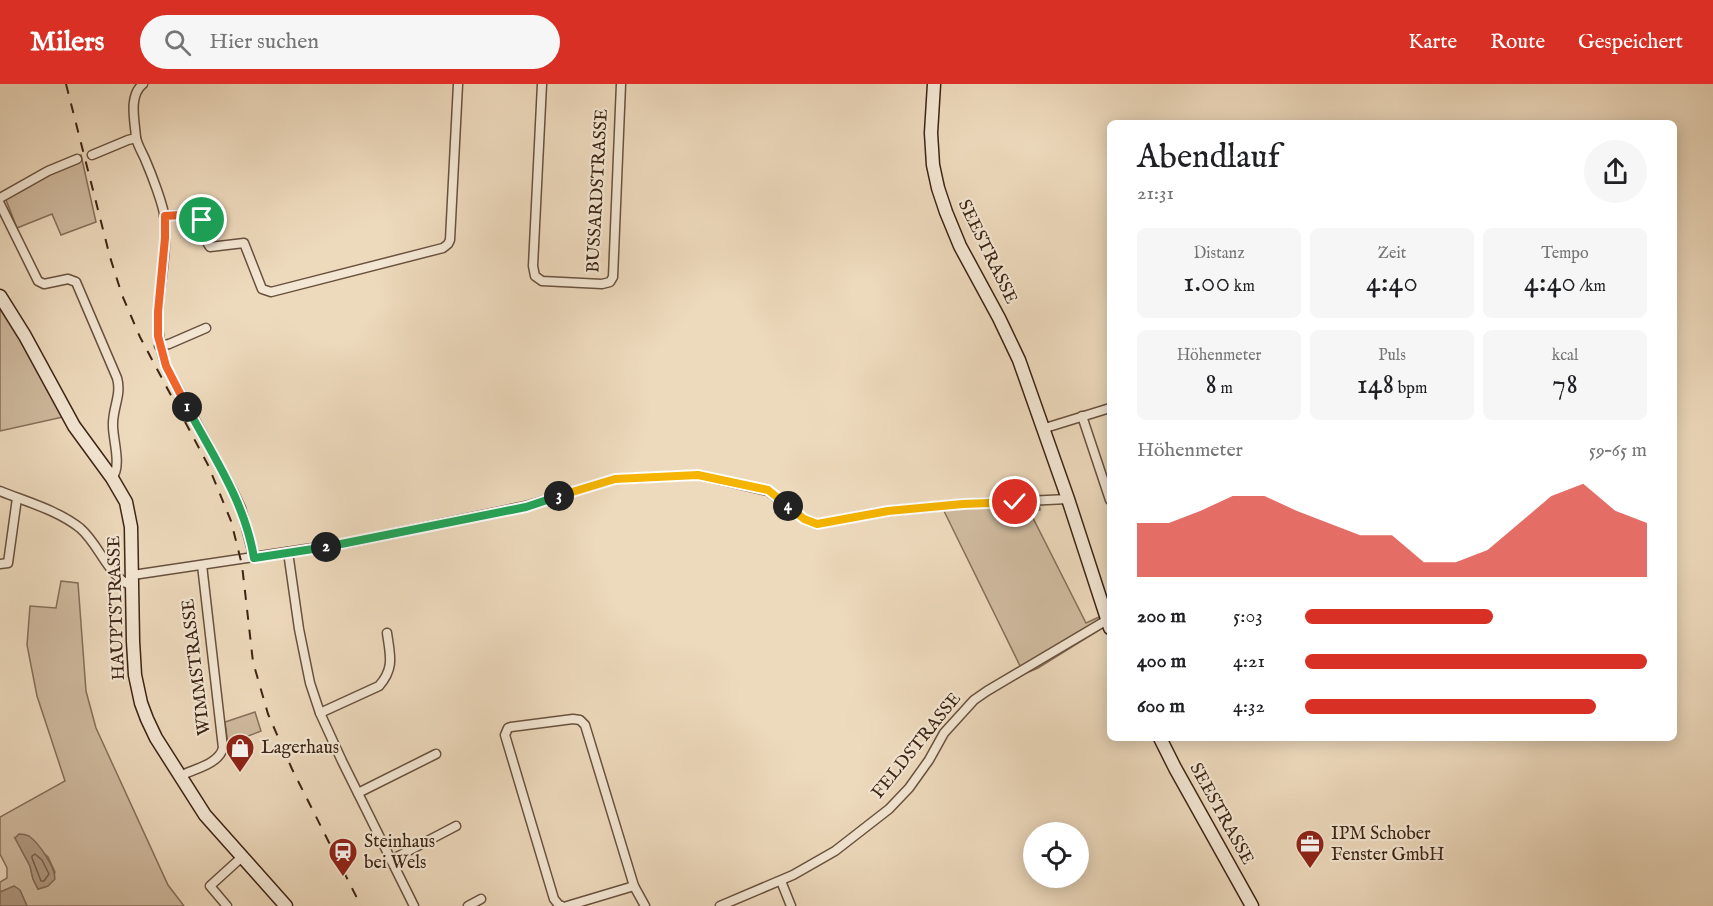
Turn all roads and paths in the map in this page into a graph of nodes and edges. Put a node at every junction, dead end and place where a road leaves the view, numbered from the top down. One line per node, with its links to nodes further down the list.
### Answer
1 (142, 84): 6 (street)
2 (458, 84): 11 (street)
3 (542, 84): 4 (street, BUSSARDSTRASSE)
4 (621, 84)
5 (934, 84): 17 (street, SEESTRASSE)
6 (136, 138): 7 (street); 11 (street)
7 (92, 155)
8 (77, 159): 9 (street)
9 (0, 198)
10 (0, 204): 18 (street)
11 (165, 216): 14 (street)
12 (0, 296): 18 (street, HAUPTSTRASSE)
13 (206, 328): 14 (street)
14 (159, 346): 24 (street)
15 (1107, 409): 16 (street)
16 (1082, 416): 17 (street); 20 (street)
17 (1042, 429): 22 (street, SEESTRASSE)
18 (112, 478): 27 (street, HAUPTSTRASSE)
19 (0, 491): 21 (street)
20 (1107, 491)
21 (17, 498): 25 (street); 27 (street)
22 (1068, 499): 23 (street); 28 (street, SEESTRASSE)
23 (288, 552): 24 (street); 31 (street)
24 (254, 558): 26 (street)
25 (0, 564)
26 (202, 565): 27 (street); 34 (street, WIMMSTRASSE)
27 (133, 581): 34 (street, HAUPTSTRASSE)
28 (1107, 621)
29 (1107, 625): 39 (street, FELDSTRASSE)
30 (387, 633): 31 (street)
31 (320, 713): 35 (street)
32 (1162, 741): 51 (street, SEESTRASSE)
33 (436, 754): 35 (street)
34 (180, 776): 37 (street, HAUPTSTRASSE)
35 (358, 794): 38 (street)
36 (456, 826): 38 (street)
37 (243, 856): 42 (street); 43 (street, HAUPTSTRASSE)
38 (391, 860): 44 (street)
39 (781, 881): 49 (street, FELDSTRASSE); 50 (street)
40 (634, 886): 46 (street); 47 (street); 48 (street)
41 (481, 899): 45 (street)
42 (227, 906)
43 (286, 906)
44 (414, 906)
45 (468, 906)
46 (562, 906)
47 (567, 906)
48 (645, 906)
49 (720, 906)
50 (791, 906)
51 (1252, 906)

